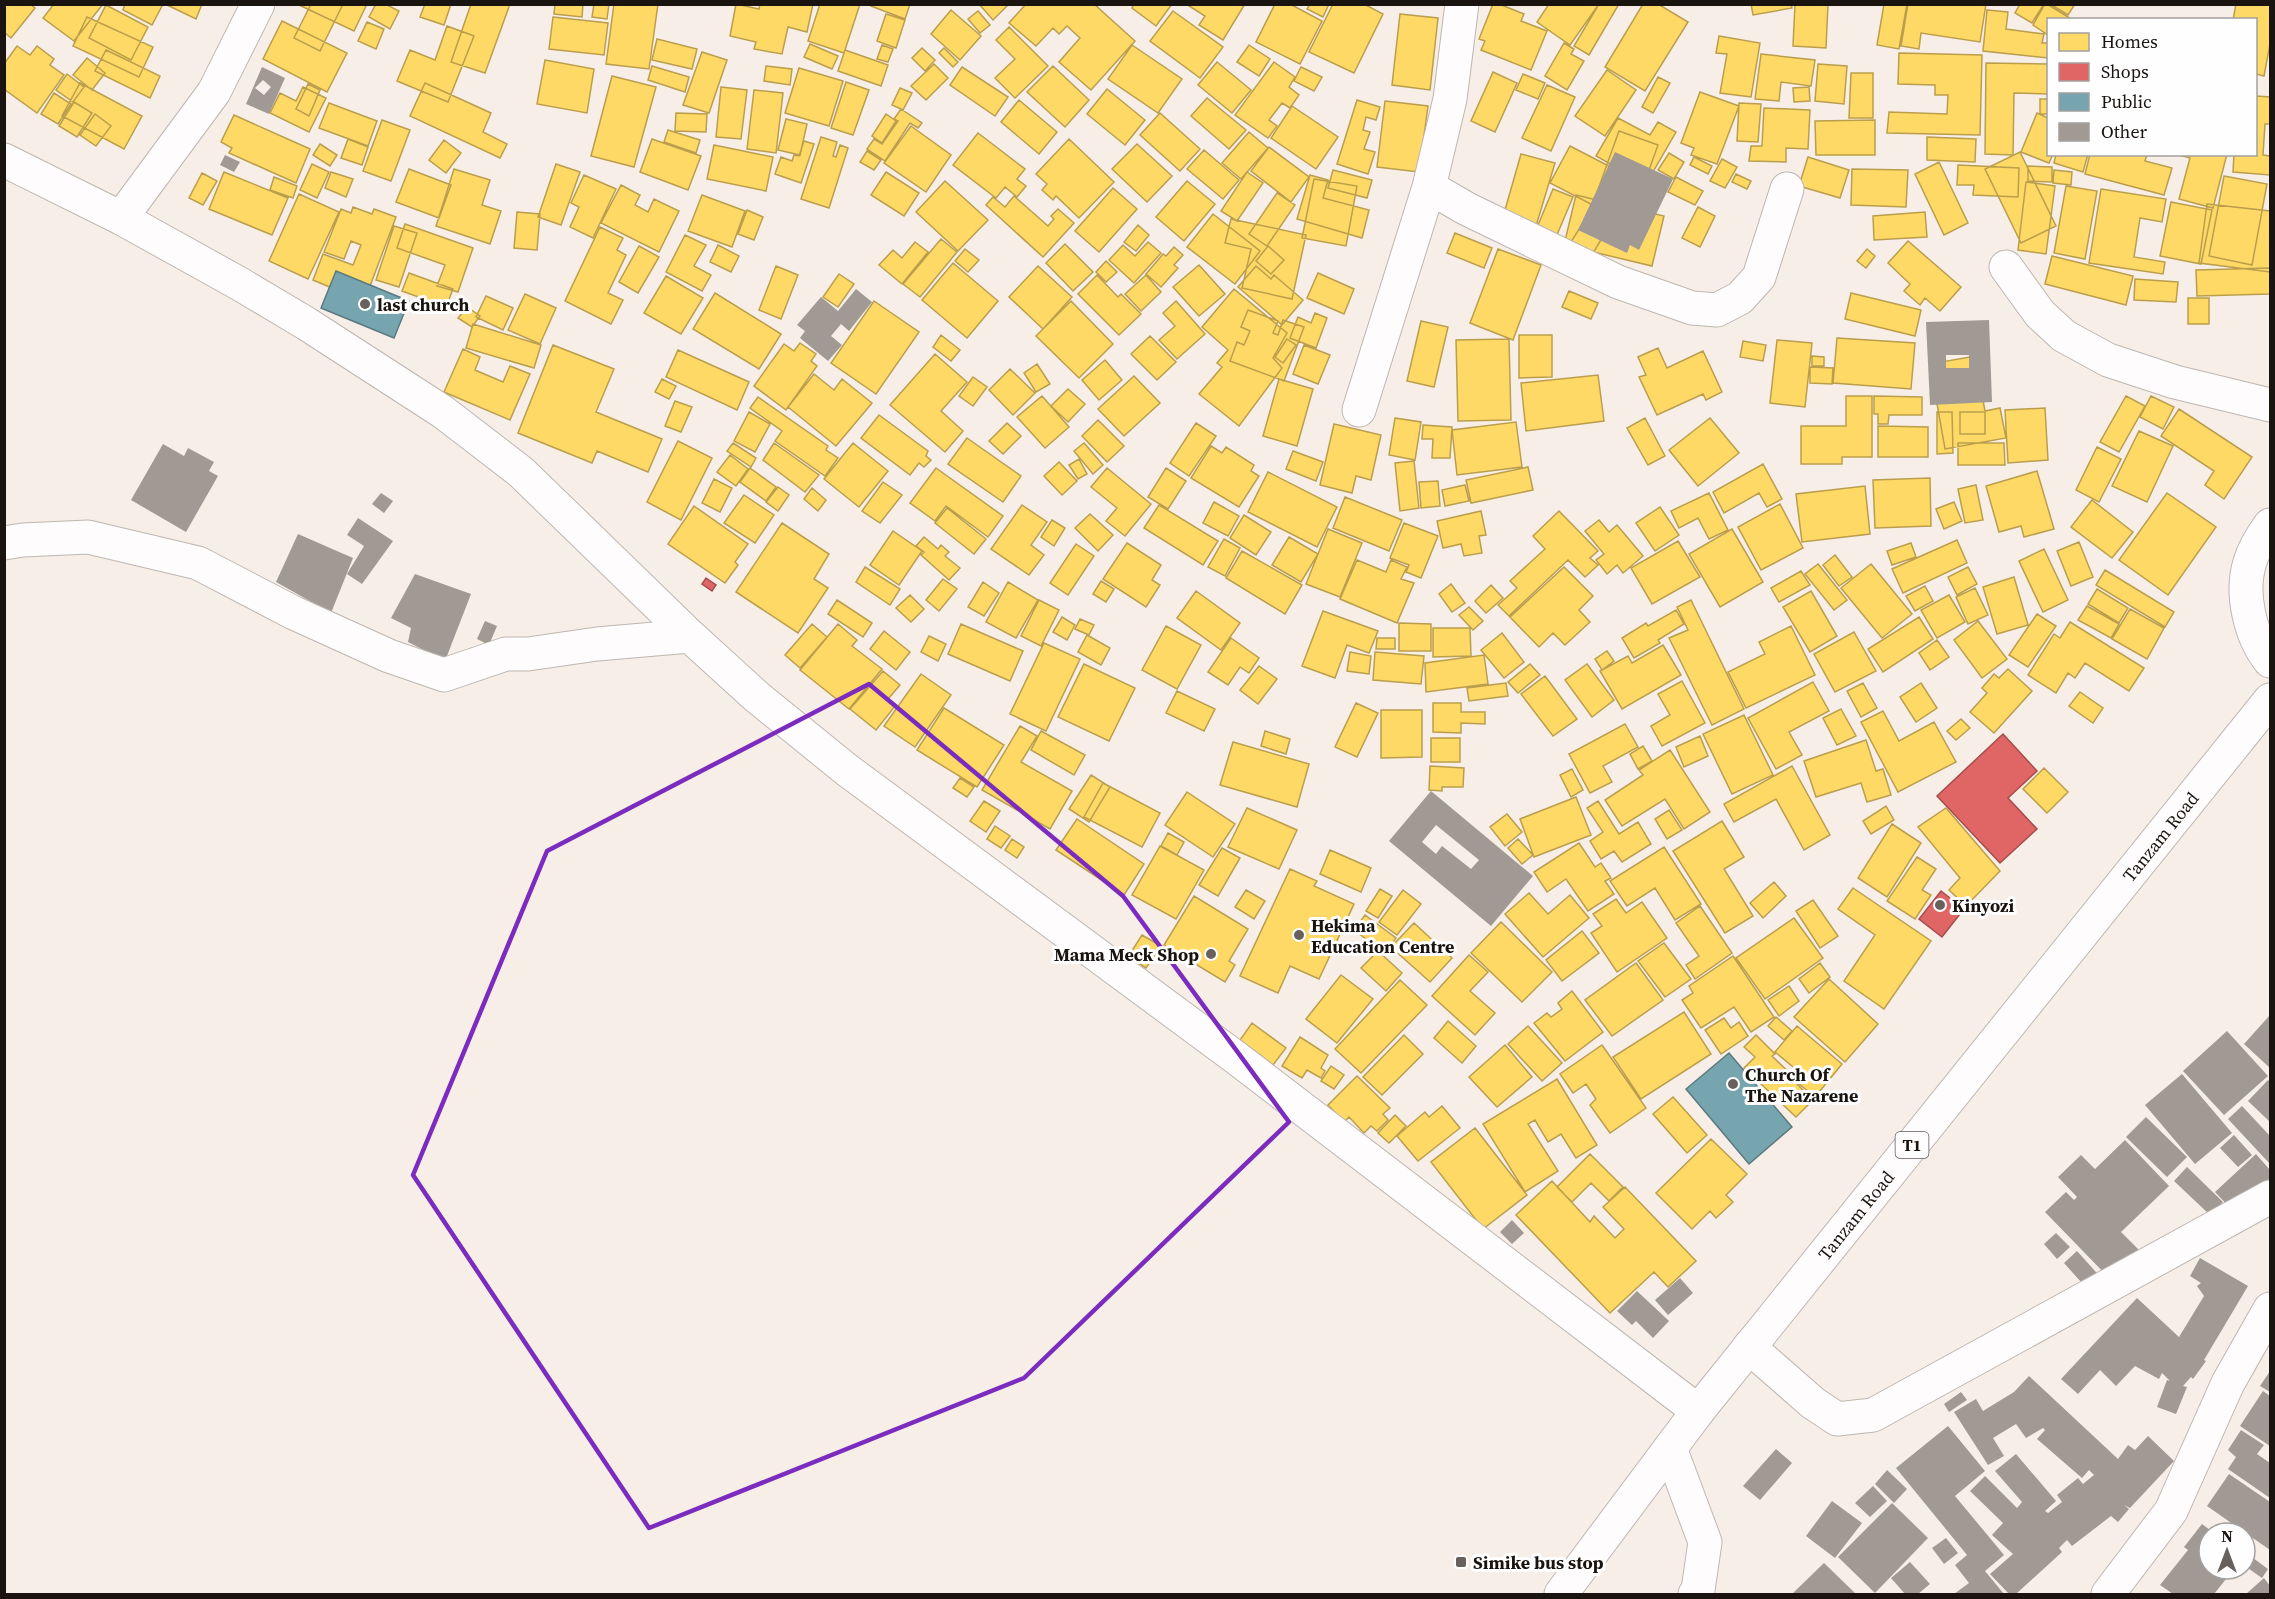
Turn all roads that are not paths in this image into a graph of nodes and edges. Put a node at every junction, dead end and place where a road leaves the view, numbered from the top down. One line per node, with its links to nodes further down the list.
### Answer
1 (258, 4): 6 (main road)
2 (1462, 4): 4 (main road)
3 (4, 160): 6 (main road)
4 (1429, 187): 5 (main road); 9 (main road)
5 (1787, 189)
6 (121, 218): 12 (main road)
7 (2006, 267): 8 (main road)
8 (2271, 405)
9 (1359, 410)
10 (2271, 525): 13 (main road)
11 (4, 543): 12 (main road)
12 (690, 636): 18 (main road)
13 (2271, 661)
14 (2271, 700): 17 (main road, Tanzam Road / T1)
15 (2271, 1197): 17 (main road)
16 (2271, 1310): 22 (main road)
17 (1749, 1347): 18 (main road, Tanzam Road / T1)
18 (1698, 1411): 19 (main road, Tanzam Road / T1)
19 (1670, 1448): 20 (main road, Tanzam Road / T1); 21 (main road)
20 (1561, 1594)
21 (1695, 1594)
22 (2108, 1594)

